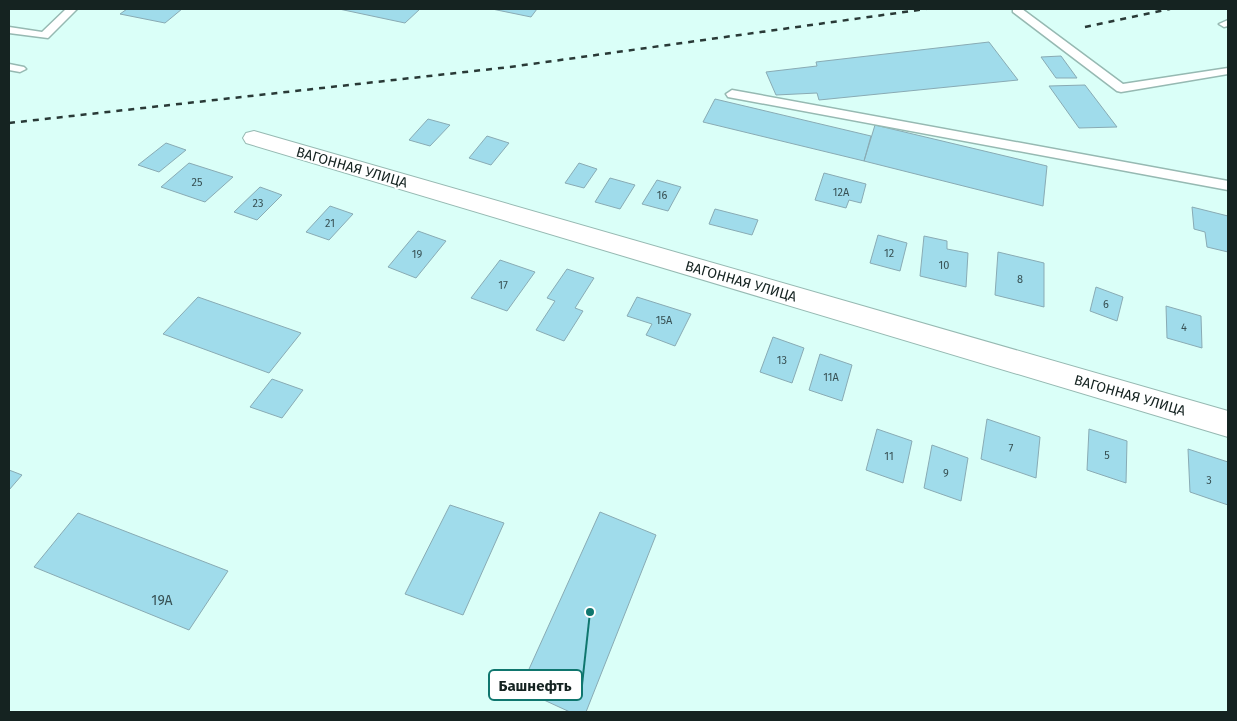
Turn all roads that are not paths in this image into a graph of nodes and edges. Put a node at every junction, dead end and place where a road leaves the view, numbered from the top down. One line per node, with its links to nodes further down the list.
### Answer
1 (72, 9): 3 (lane)
2 (1017, 10): 4 (lane)
3 (9, 30)
4 (1228, 71)
5 (732, 94): 7 (lane)
6 (254, 138): 8 (street, ВАГОННАЯ УЛИЦА)
7 (1228, 186)
8 (1228, 424)

